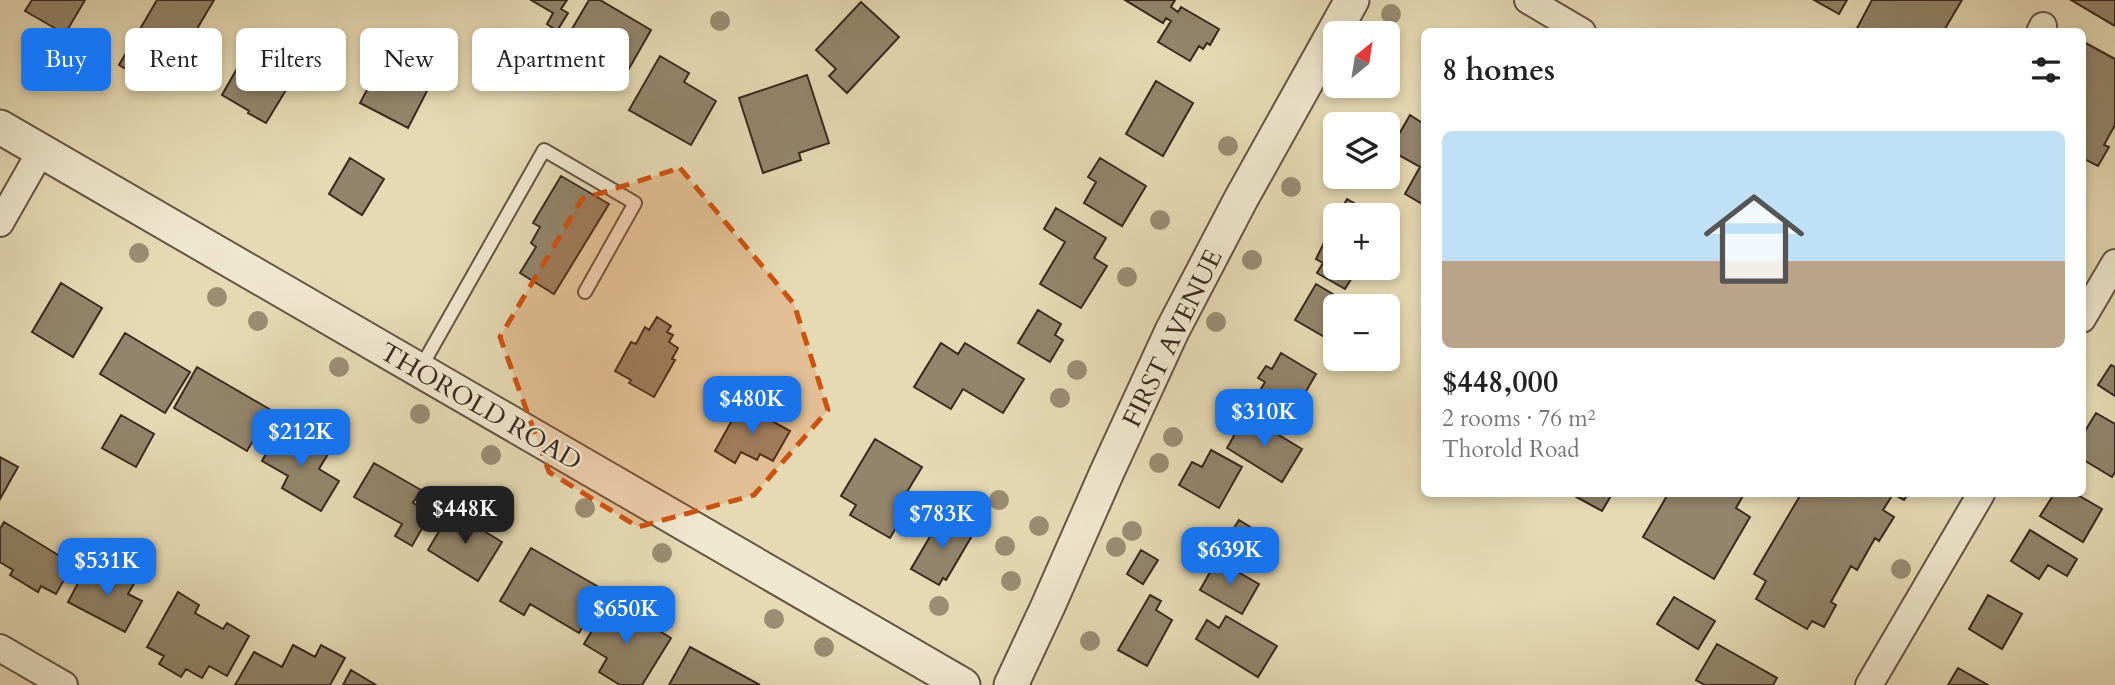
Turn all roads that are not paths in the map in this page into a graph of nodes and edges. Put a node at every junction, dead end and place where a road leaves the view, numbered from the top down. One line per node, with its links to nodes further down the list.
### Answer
1 (1352, 0): 15 (street, FIRST AVENUE)
2 (1528, 0): 3 (street)
3 (1575, 28)
4 (0, 127): 5 (street, THOROLD ROAD)
5 (41, 151): 6 (street); 10 (street, THOROLD ROAD)
6 (0, 223)
7 (2115, 263): 9 (street)
8 (585, 292): 10 (lane)
9 (2086, 312)
10 (419, 370): 14 (street, THOROLD ROAD)
11 (1978, 497): 16 (street)
12 (0, 648): 13 (street)
13 (64, 685)
14 (962, 685)
15 (1011, 685)
16 (1869, 685)

